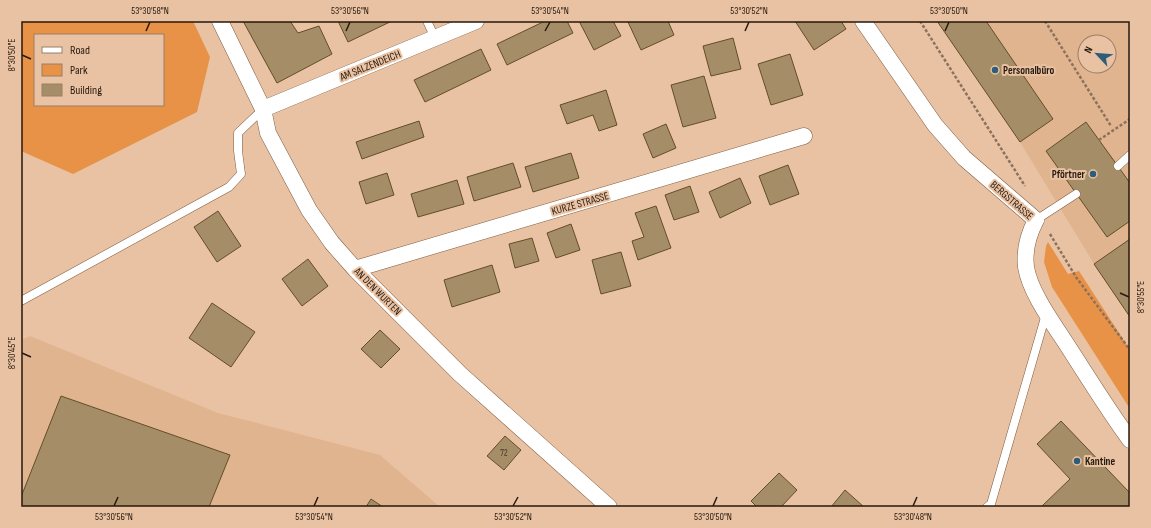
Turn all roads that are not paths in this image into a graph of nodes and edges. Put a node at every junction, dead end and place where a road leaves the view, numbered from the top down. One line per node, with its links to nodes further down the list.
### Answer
1 (220, 21): 6 (street, AN DEN WURTEN)
2 (427, 21): 5 (lane)
3 (476, 21): 5 (street, AM SALZENDEICH)
4 (863, 21): 11 (street, BERGSTRASSE)
5 (435, 38): 6 (street, AM SALZENDEICH)
6 (263, 109): 12 (street, AN DEN WURTEN); 13 (lane)
7 (804, 136): 12 (street, KURZE STRASSE)
8 (1130, 155): 9 (lane)
9 (1118, 166)
10 (1076, 194): 11 (lane)
11 (1036, 220): 14 (street, BERGSTRASSE)
12 (355, 269): 16 (street, AN DEN WURTEN)
13 (21, 301)
14 (1046, 313): 15 (street, BERGSTRASSE); 17 (lane)
15 (1130, 440)
16 (609, 507)
17 (987, 507)

